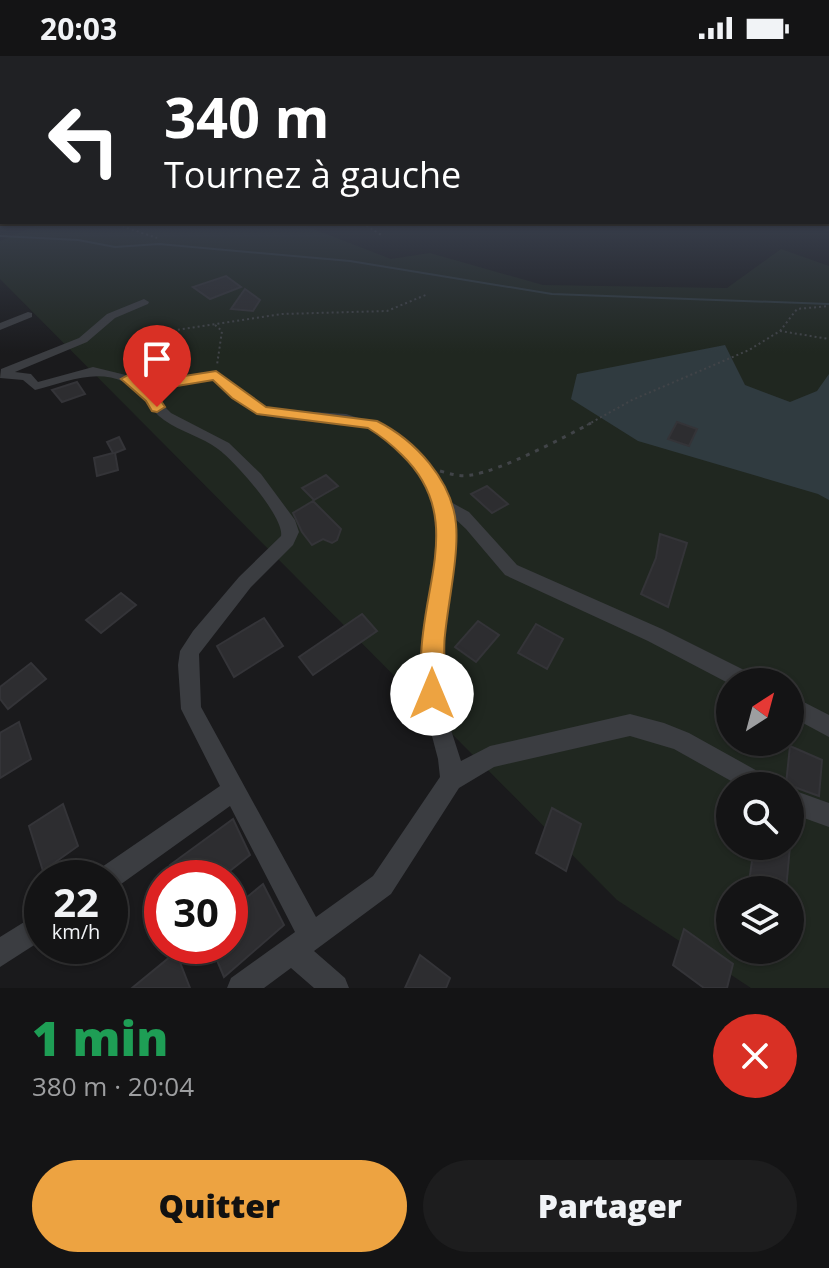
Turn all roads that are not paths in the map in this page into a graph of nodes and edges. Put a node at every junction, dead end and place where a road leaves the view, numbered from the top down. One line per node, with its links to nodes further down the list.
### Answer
1 (144, 302): 4 (street)
2 (28, 315): 3 (street)
3 (0, 327)
4 (0, 374): 5 (street)
5 (128, 379): 6 (street); 12 (street)
6 (443, 504): 7 (street); 11 (street)
7 (720, 668)
8 (804, 713): 9 (street)
9 (829, 726)
10 (736, 772): 11 (street)
11 (451, 780): 17 (street)
12 (234, 790): 15 (street); 17 (street)
13 (804, 806): 14 (street)
14 (829, 815)
15 (128, 864)
16 (24, 936): 18 (street)
17 (302, 944): 19 (street); 20 (street)
18 (0, 953)
19 (241, 988)
20 (335, 988)

